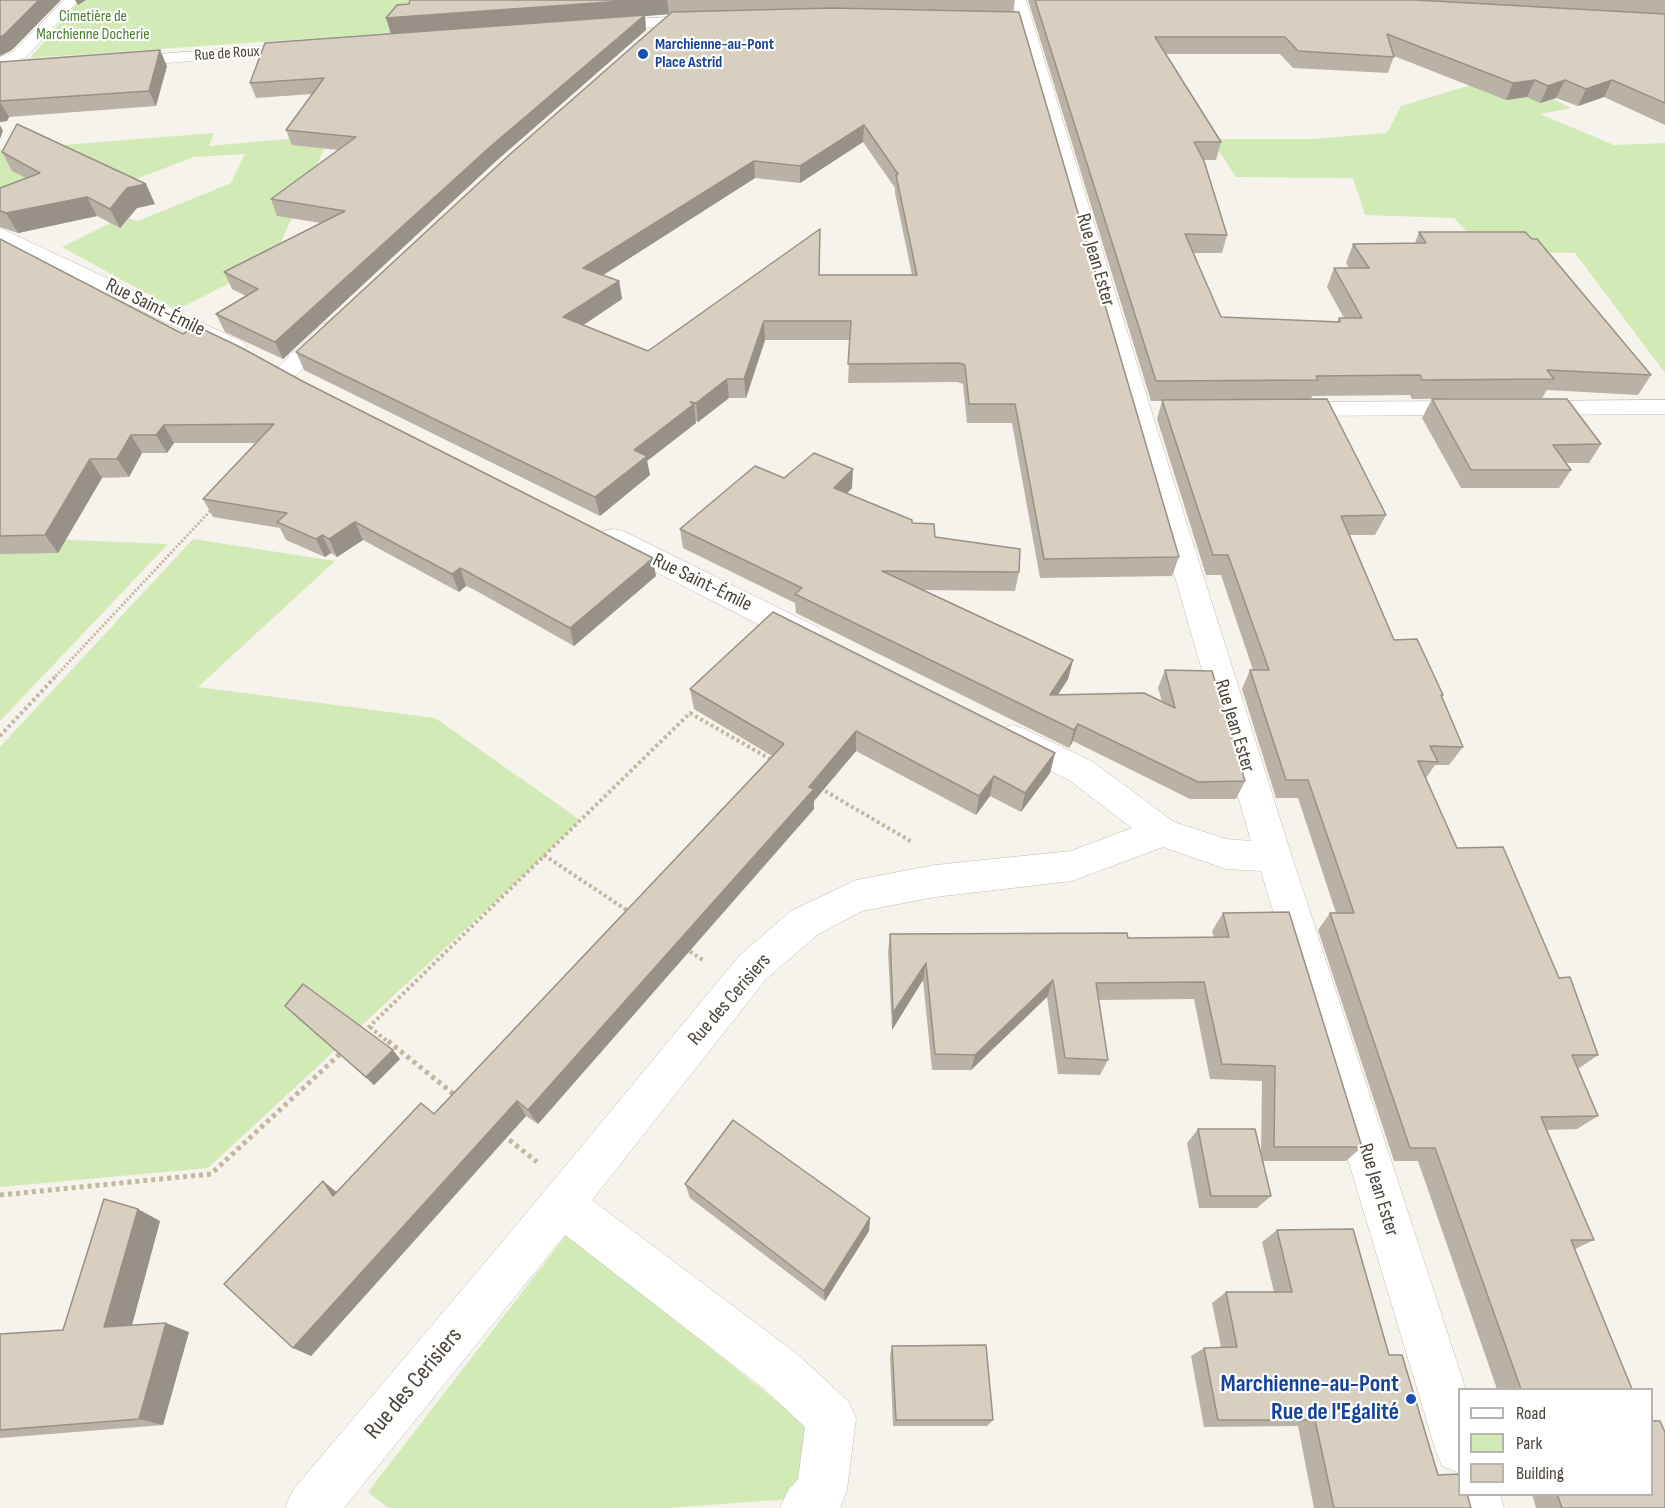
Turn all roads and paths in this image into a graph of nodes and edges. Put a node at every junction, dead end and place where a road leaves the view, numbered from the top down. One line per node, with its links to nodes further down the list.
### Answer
1 (72, 0): 8 (street)
2 (1018, 14): 27 (street, Rue Jean Ester)
3 (671, 16): 4 (street); 5 (street); 6 (street)
4 (728, 19)
5 (585, 27)
6 (648, 40)
7 (322, 46): 9 (street, Rue de Roux)
8 (0, 63)
9 (107, 63)
10 (24, 69): 11 (street)
11 (0, 71)
12 (0, 234): 14 (street, Rue Saint-Émile)
13 (348, 313): 14 (street)
14 (270, 365): 15 (street, Rue Saint-Émile)
15 (312, 388)
16 (1665, 407): 17 (street)
17 (1270, 409)
18 (216, 504): 22 (path)
19 (586, 525): 20 (street, Rue Saint-Émile)
20 (830, 646)
21 (988, 725): 25 (street)
22 (0, 736)
23 (781, 766): 26 (path)
24 (811, 783): 28 (path)
25 (1162, 832): 27 (street); 28 (street, Rue des Cerisiers)
26 (544, 855): 29 (path); 32 (path)
27 (1274, 857): 39 (street, Rue Jean Ester)
28 (972, 877): 31 (street, Rue des Cerisiers)
29 (632, 913)
30 (681, 945): 31 (path)
31 (739, 984): 38 (street, Rue des Cerisiers)
32 (370, 1027): 33 (path); 35 (path)
33 (362, 1034)
34 (345, 1050): 37 (path)
35 (462, 1101)
36 (499, 1131): 38 (path)
37 (0, 1195)
38 (567, 1198): 40 (street, Rue des Cerisiers); 41 (street)
39 (1458, 1442)
40 (311, 1508)
41 (806, 1508)

